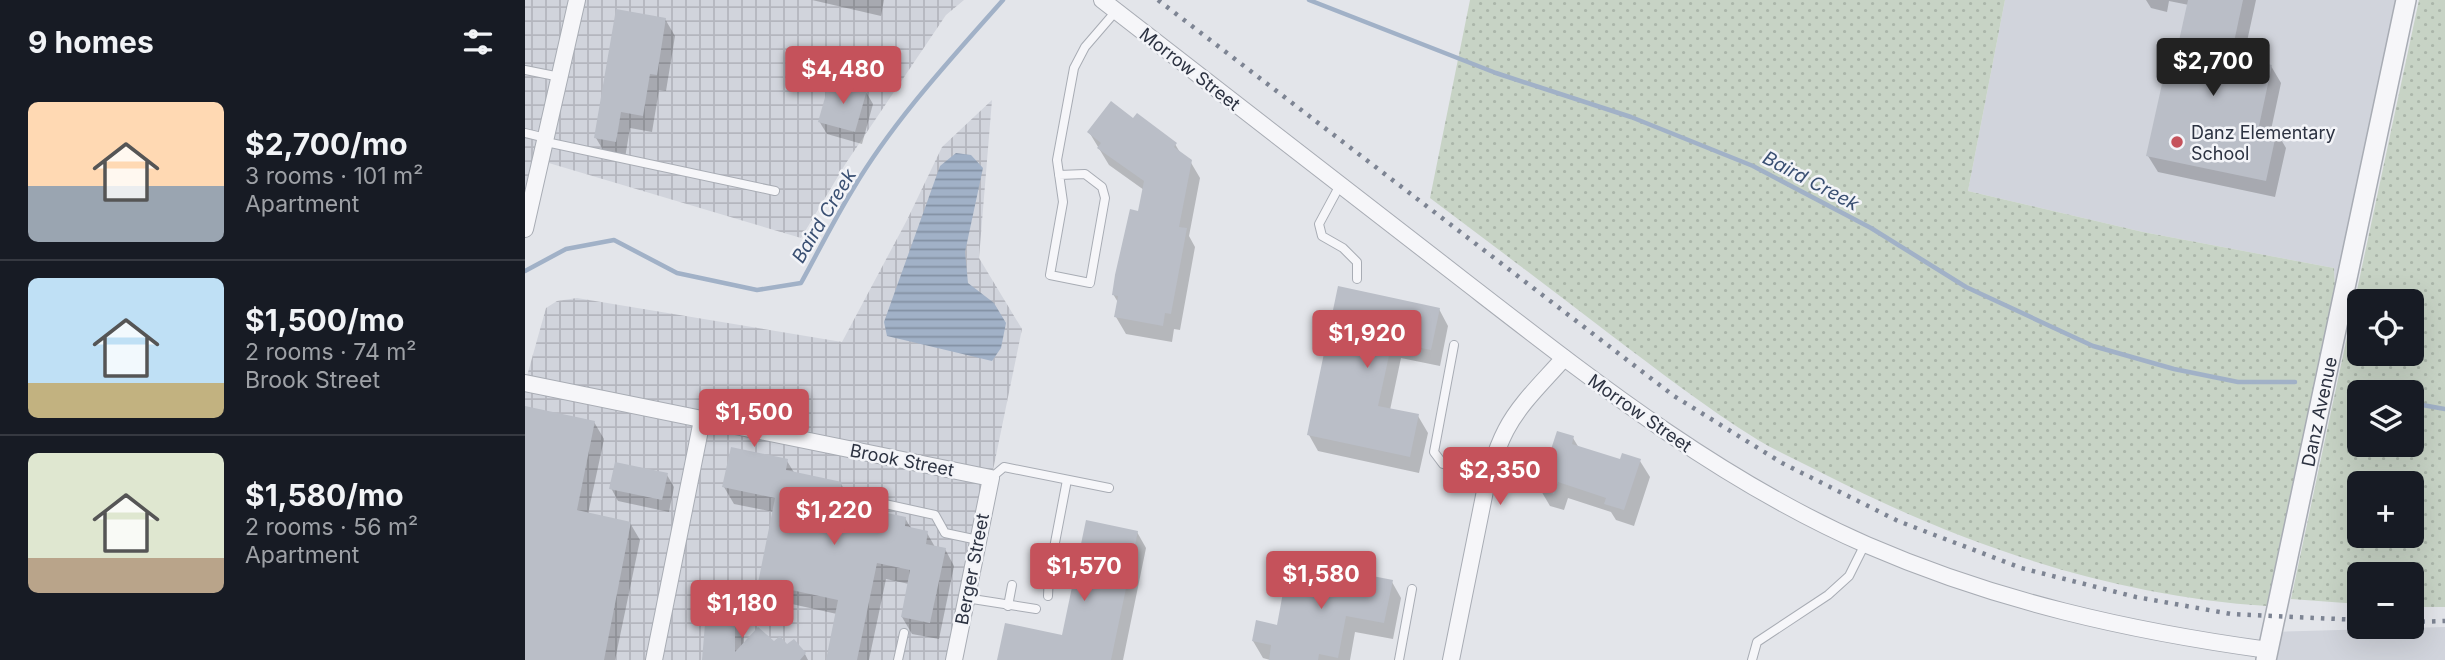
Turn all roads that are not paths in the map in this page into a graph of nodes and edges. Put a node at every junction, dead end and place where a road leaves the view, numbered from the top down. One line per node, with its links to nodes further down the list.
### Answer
1 (577, 0): 6 (street)
2 (1101, 0): 4 (street, Morrow Street)
3 (2406, 0): 33 (street, Danz Avenue)
4 (1116, 11): 9 (lane); 10 (street, Morrow Street)
5 (525, 70): 6 (lane)
6 (560, 77): 8 (street)
7 (525, 133): 8 (lane)
8 (547, 140): 11 (lane); 12 (street)
9 (1059, 175): 9 (lane)
10 (1340, 185): 14 (lane); 16 (street, Morrow Street)
11 (775, 191)
12 (528, 202): 13 (street)
13 (525, 229)
14 (1357, 279)
15 (1454, 345): 19 (lane)
16 (1563, 358): 19 (street); 25 (street, Morrow Street)
17 (525, 383): 18 (street, Brook Street)
18 (702, 420): 20 (street, Brook Street); 34 (street)
19 (1488, 476): 38 (street)
20 (991, 478): 21 (lane); 24 (street, Berger Street)
21 (1067, 480): 22 (lane); 28 (lane)
22 (1109, 488)
23 (862, 499): 24 (lane)
24 (978, 540): 29 (street, Berger Street)
25 (1865, 544): 33 (street, Morrow Street); 39 (lane)
26 (1012, 585): 30 (lane)
27 (1412, 589): 37 (lane)
28 (1048, 596)
29 (966, 598): 30 (lane); 36 (street, Berger Street)
30 (1008, 606): 31 (lane)
31 (1036, 609)
32 (904, 633): 35 (lane)
33 (2267, 655)
34 (654, 660)
35 (898, 660)
36 (954, 660)
37 (1399, 660)
38 (1451, 660)
39 (1752, 660)

